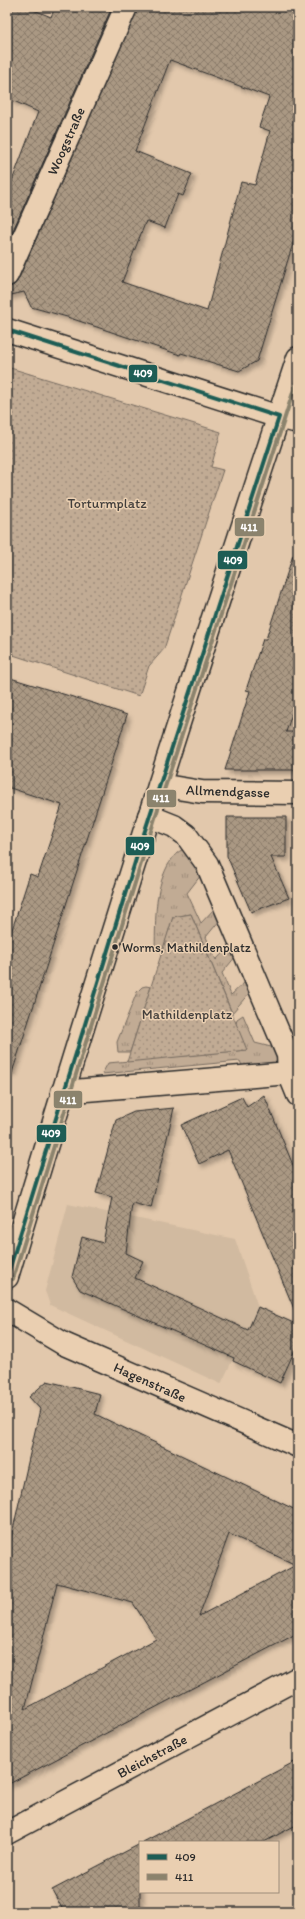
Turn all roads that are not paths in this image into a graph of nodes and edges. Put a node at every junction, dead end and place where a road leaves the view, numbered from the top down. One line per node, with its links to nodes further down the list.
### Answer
1 (126, 7): 2 (street, Woogstraße)
2 (7, 275)
3 (7, 330): 5 (street)
4 (298, 358): 5 (street)
5 (289, 419): 6 (street)
6 (159, 785): 7 (street, Allmendgasse); 8 (street)
7 (298, 793)
8 (149, 816): 9 (street); 10 (street)
9 (289, 1073): 10 (street); 11 (street)
10 (62, 1092): 12 (street)
11 (298, 1095)
12 (7, 1277)
13 (7, 1310): 14 (street, Hagenstraße)
14 (298, 1446)
15 (298, 1678): 16 (street, Bleichstraße)
16 (7, 1834)

